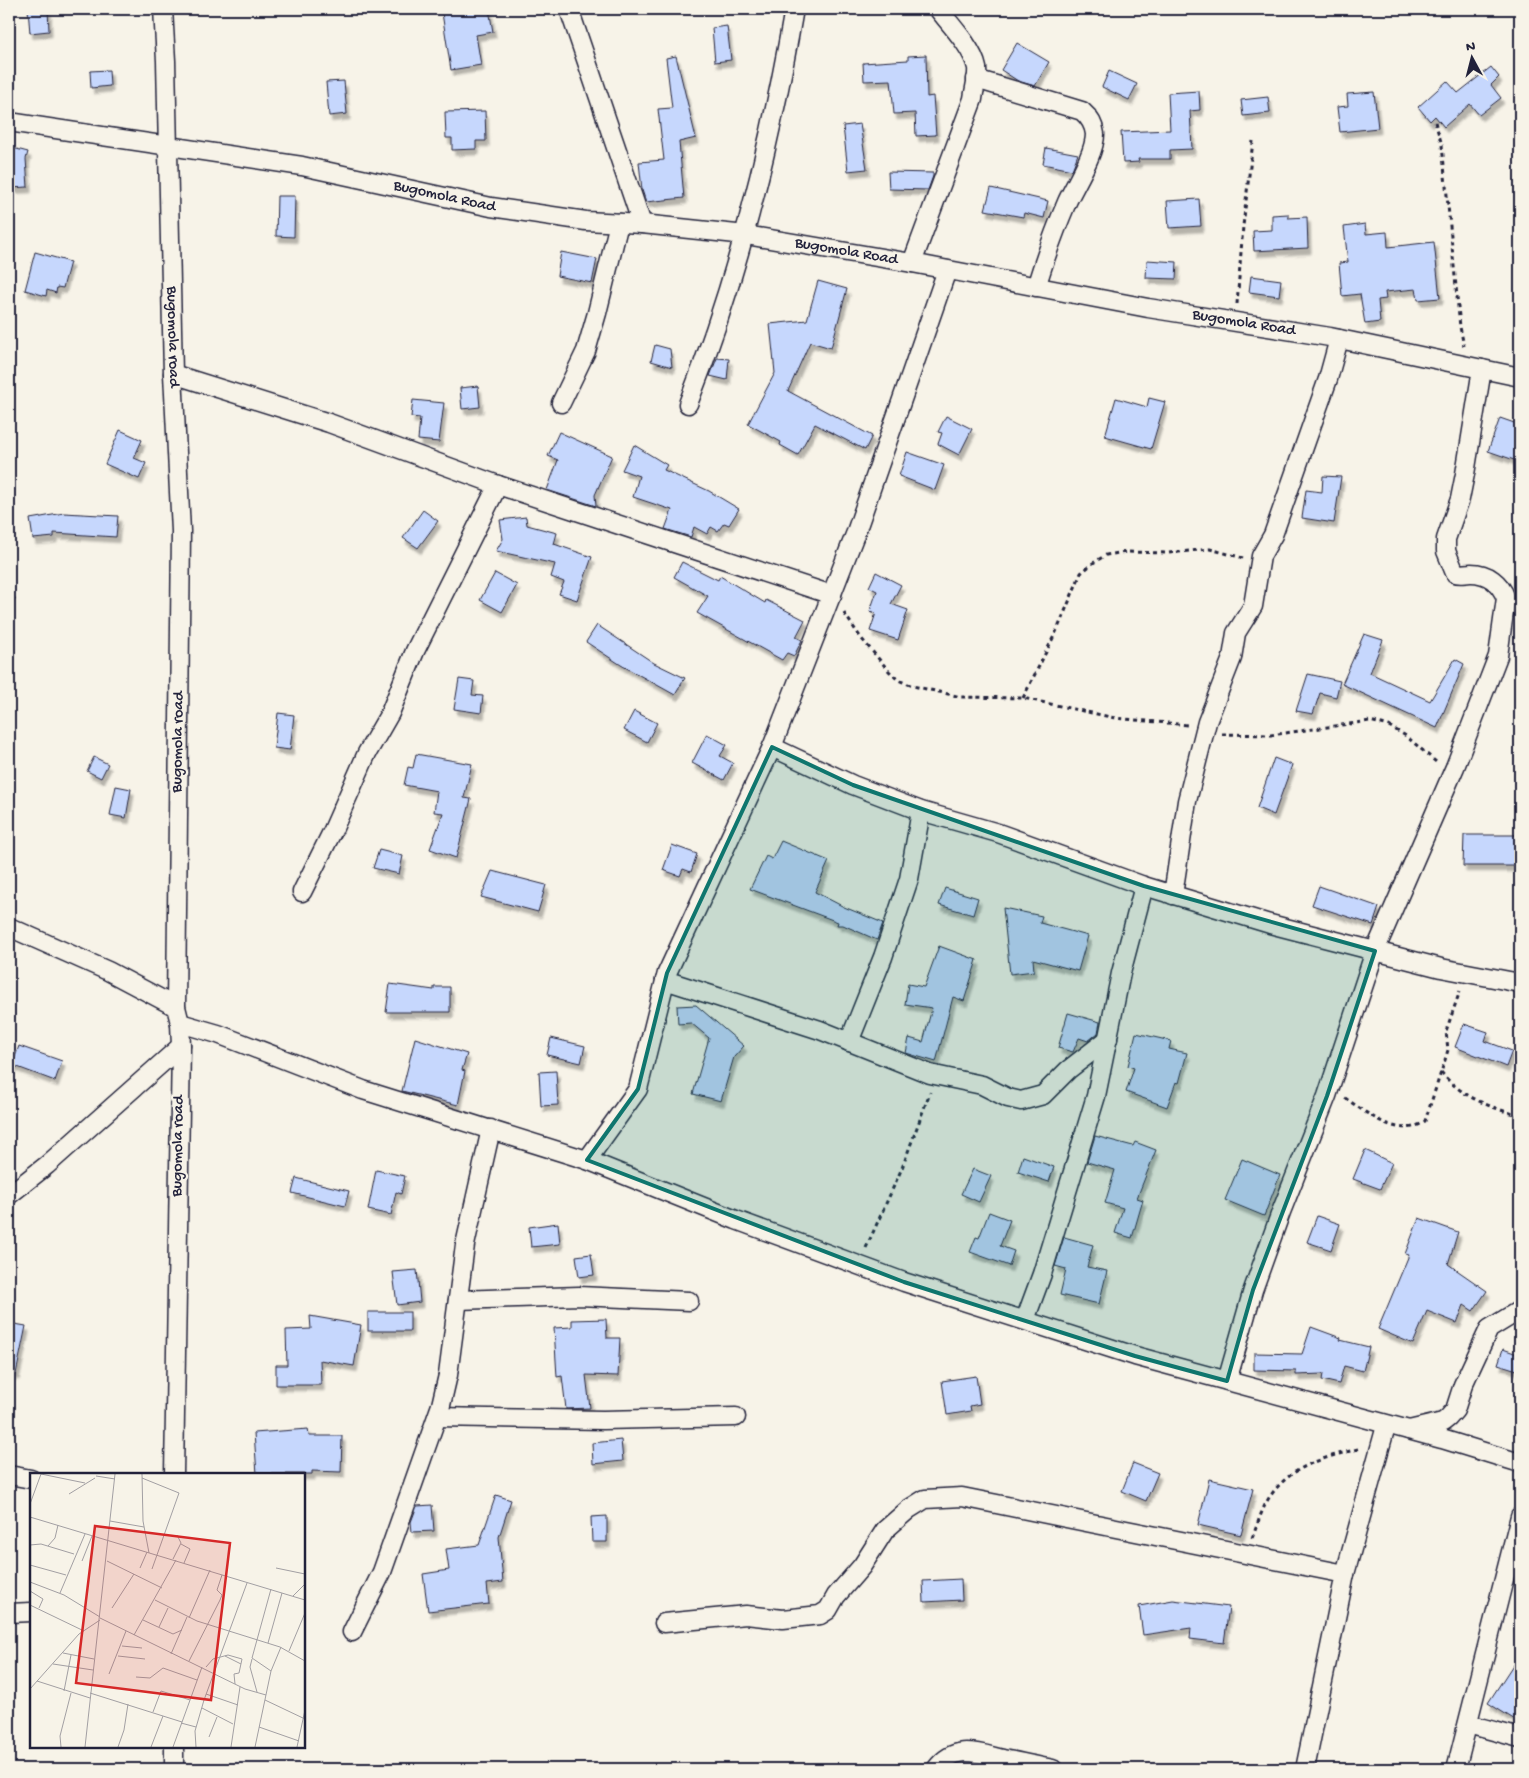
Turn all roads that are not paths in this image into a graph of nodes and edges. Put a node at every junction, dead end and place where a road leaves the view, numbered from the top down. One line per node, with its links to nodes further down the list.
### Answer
1 (163, 9): 7 (street, Bugomola road)
2 (569, 9): 9 (street)
3 (794, 9): 10 (street)
4 (938, 9): 5 (street)
5 (976, 79): 11 (street); 13 (street)
6 (9, 122): 7 (street, Bugomola Road)
7 (168, 144): 8 (street, Bugomola Road); 16 (street, Bugomola road)
8 (619, 223): 9 (street, Bugomola Road); 18 (street)
9 (642, 224): 10 (street, Bugomola Road)
10 (746, 235): 11 (street, Bugomola Road); 19 (street)
11 (912, 263): 12 (street, Bugomola Road)
12 (947, 270): 13 (street, Bugomola Road); 21 (street)
13 (1036, 287): 14 (street, Bugomola Road)
14 (1340, 338): 15 (street, Bugomola Road); 26 (street)
15 (1475, 367): 17 (street, Bugomola Road); 28 (street)
16 (173, 374): 20 (street, Bugomola Road); 31 (street, Bugomola road)
17 (1520, 377)
18 (561, 403)
19 (688, 404)
20 (498, 485): 21 (street, Bugomola Road); 25 (street)
21 (832, 595): 22 (street)
22 (772, 747): 23 (street); 29 (street)
23 (921, 811): 24 (street); 33 (street)
24 (1144, 886): 26 (street); 32 (street)
25 (302, 892)
26 (1173, 895): 28 (street)
27 (9, 926): 31 (street)
28 (1375, 951): 30 (street); 42 (street)
29 (665, 980): 33 (street); 36 (street)
30 (1520, 983)
31 (178, 1015): 34 (street, Bugomola road); 35 (street)
32 (1108, 1039): 33 (street); 41 (street)
33 (849, 1042)
34 (181, 1046): 37 (street); 48 (street, Bugomola road)
35 (491, 1129): 36 (street); 38 (street)
36 (587, 1160): 41 (street)
37 (11, 1191)
38 (458, 1300): 39 (street); 43 (street)
39 (689, 1301)
40 (1520, 1310): 46 (street)
41 (1025, 1320): 42 (street)
42 (1227, 1380): 45 (street)
43 (437, 1417): 44 (street); 56 (street)
44 (736, 1417)
45 (1386, 1426): 46 (street); 52 (street)
46 (1406, 1430): 47 (street)
47 (1520, 1464)
48 (174, 1473)
49 (9, 1475): 50 (street)
50 (30, 1480)
51 (1520, 1516): 57 (street)
52 (1345, 1574): 55 (street); 63 (street)
53 (30, 1612): 54 (street)
54 (9, 1613)
55 (664, 1623)
56 (352, 1632)
57 (1468, 1724): 58 (street); 64 (street)
58 (1520, 1738)
59 (174, 1748): 60 (street)
60 (174, 1769)
61 (936, 1769): 62 (street)
62 (1053, 1769)
63 (1305, 1769)
64 (1456, 1769)

